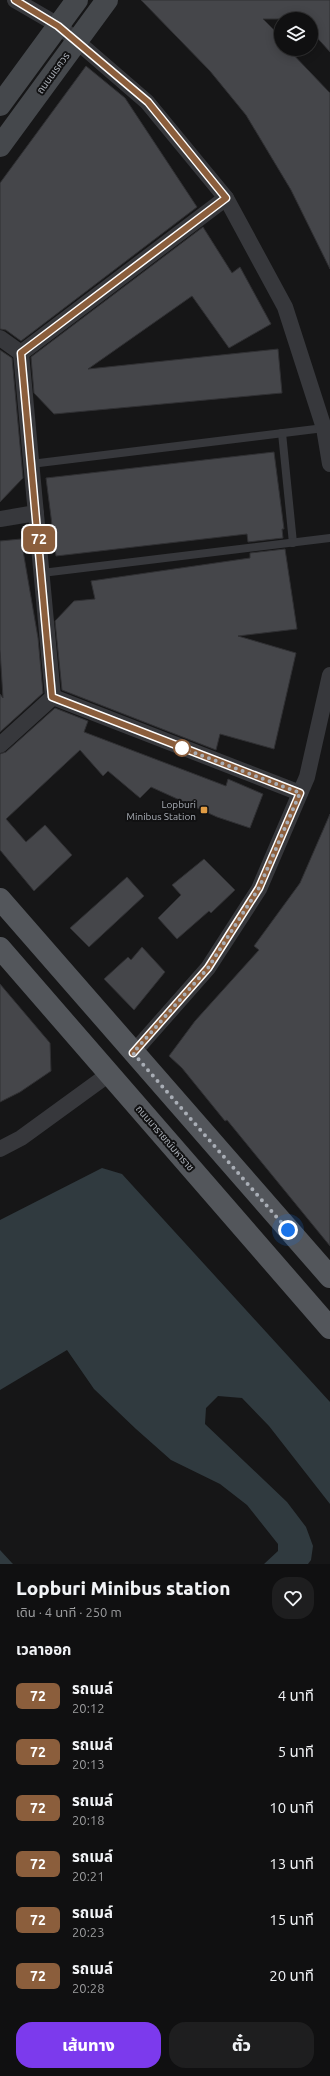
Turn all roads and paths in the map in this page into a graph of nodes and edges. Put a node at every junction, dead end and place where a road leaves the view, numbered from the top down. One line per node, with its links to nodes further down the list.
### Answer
1 (15, 0): 4 (street)
2 (77, 0): 4 (main road)
3 (107, 0): 5 (main road, ถนนนเรศวร)
4 (58, 26): 5 (street); 6 (main road)
5 (77, 40): 7 (main road, ถนนนเรศวร); 8 (street)
6 (0, 105)
7 (0, 146)
8 (226, 198): 10 (street); 11 (street)
9 (0, 338): 10 (street)
10 (21, 353): 13 (street)
11 (324, 428): 12 (lane); 14 (street)
12 (282, 433): 13 (lane); 18 (lane)
13 (31, 464): 15 (street)
14 (330, 464)
15 (36, 513): 16 (street); 19 (street)
16 (0, 519)
17 (330, 538): 18 (lane)
18 (293, 543): 19 (lane)
19 (42, 573): 21 (street)
20 (330, 675): 23 (street)
21 (52, 697): 22 (street); 23 (street)
22 (0, 745)
23 (300, 793): 26 (street)
24 (0, 900): 26 (main road)
25 (0, 948): 27 (main road, ถนนนารายณ์มหาราช)
26 (133, 1053): 29 (main road)
27 (109, 1074): 28 (street); 30 (main road, ถนนนารายณ์มหาราช)
28 (0, 1149)
29 (330, 1277)
30 (330, 1328)

